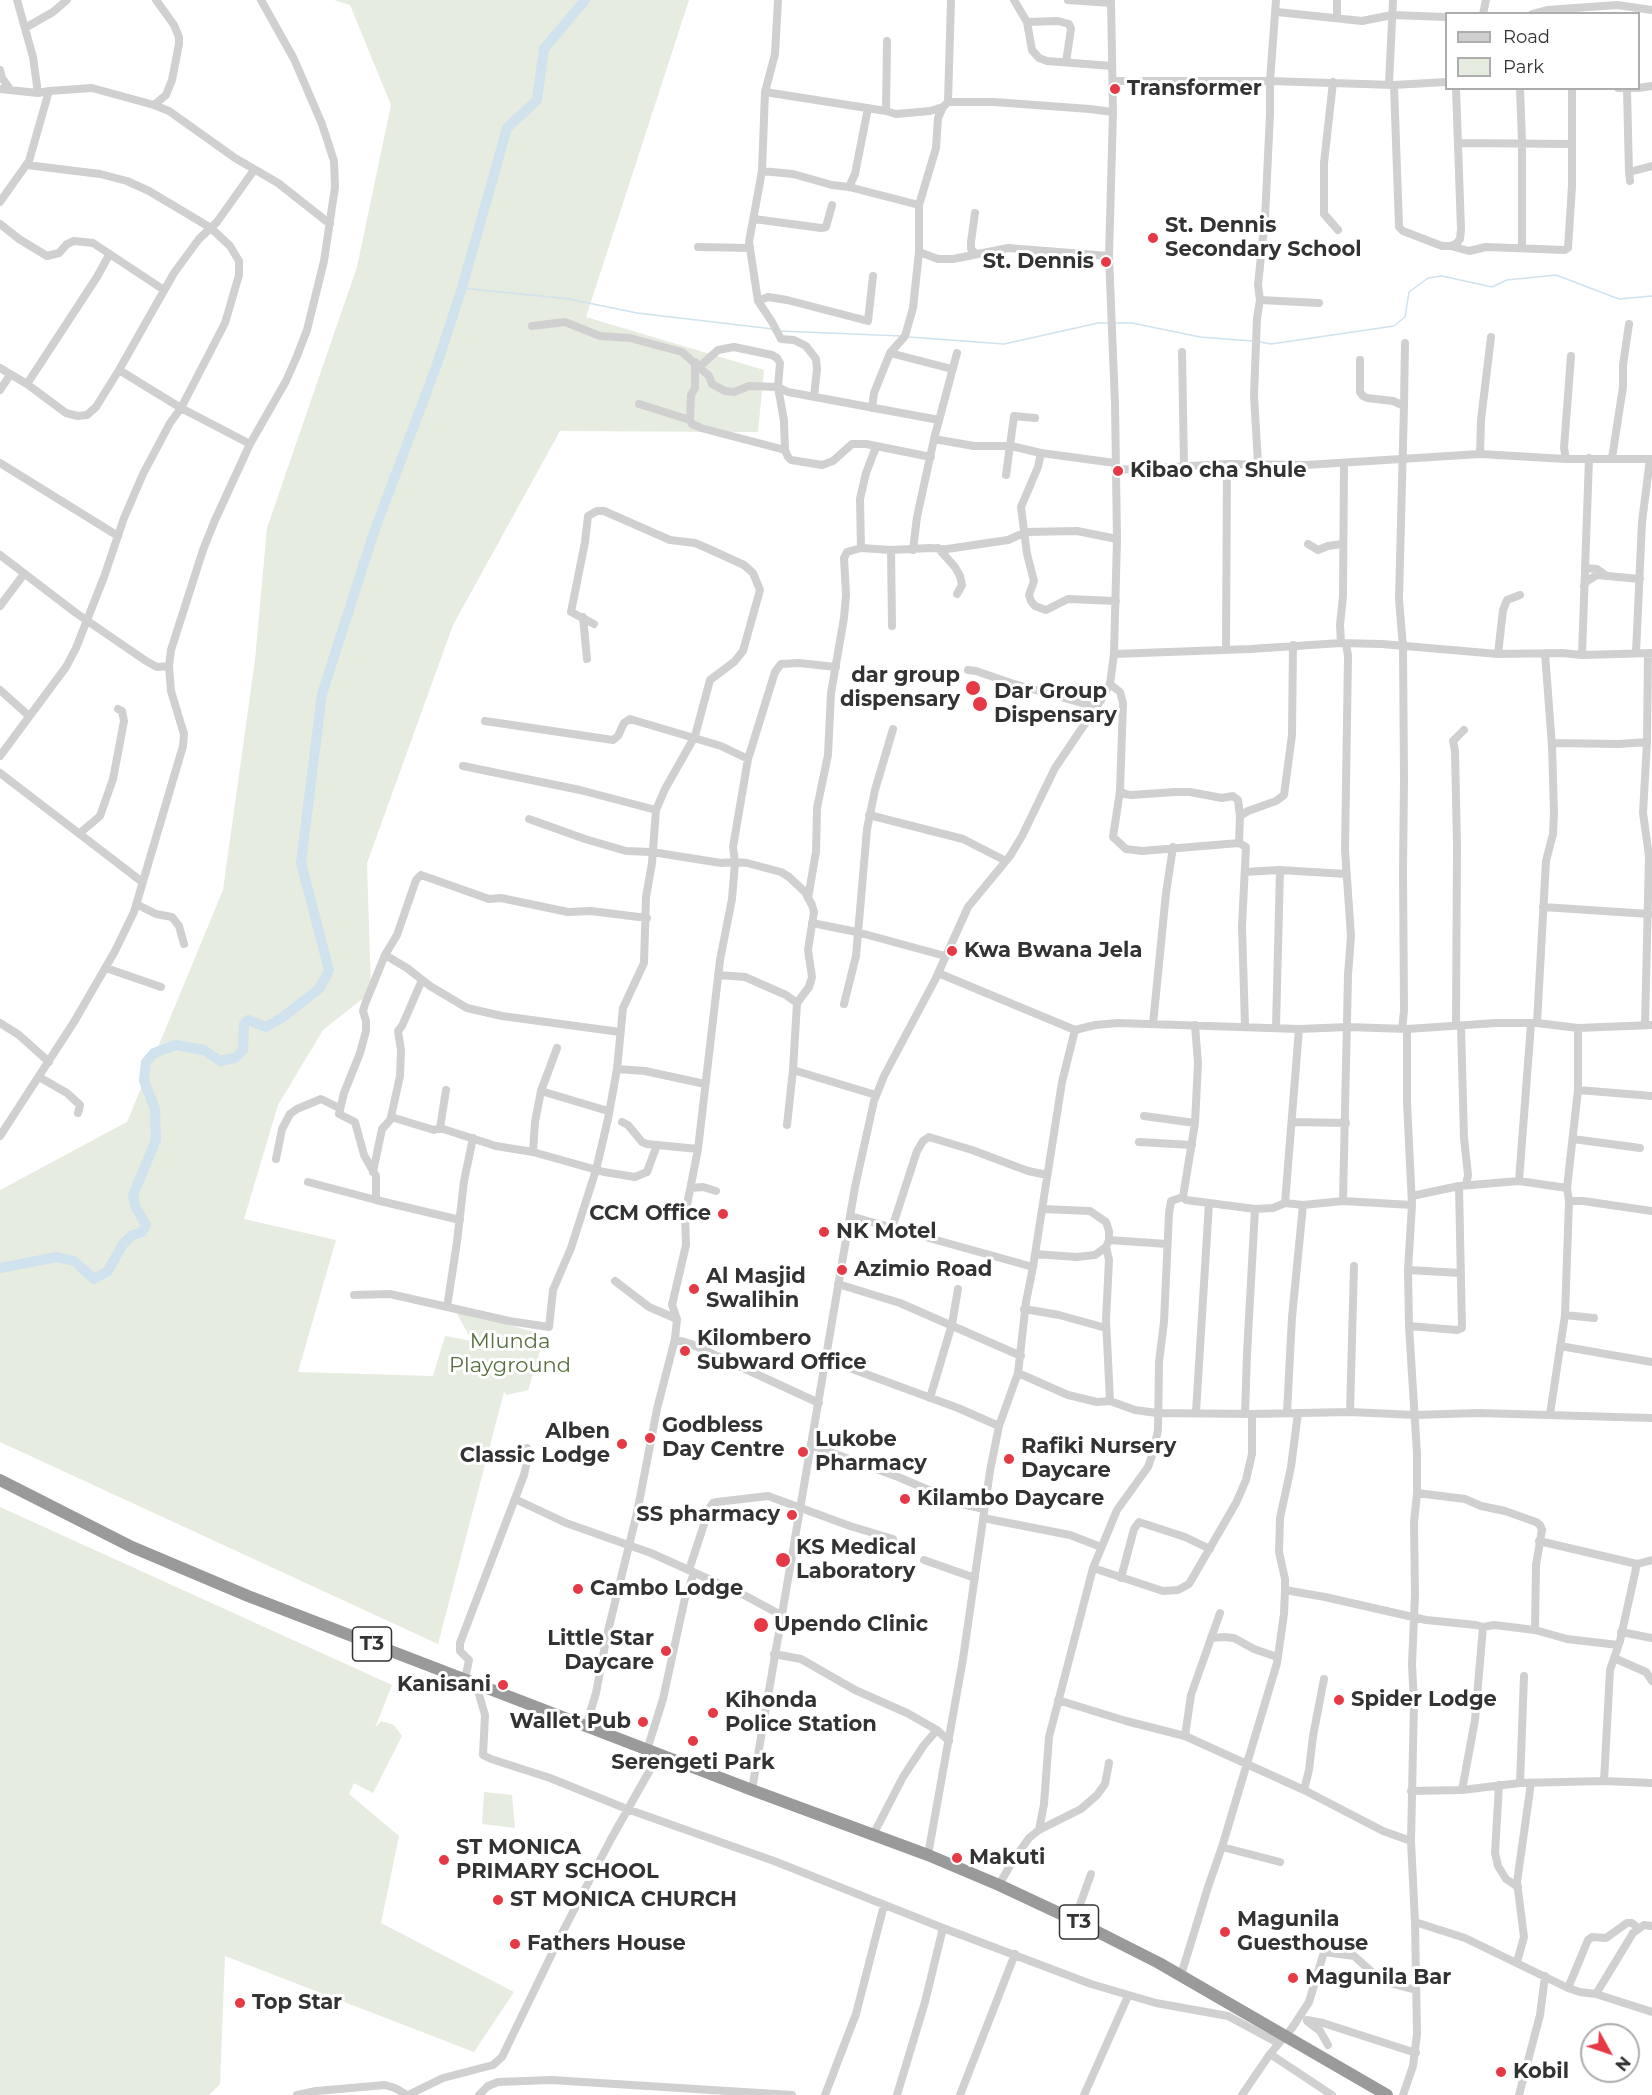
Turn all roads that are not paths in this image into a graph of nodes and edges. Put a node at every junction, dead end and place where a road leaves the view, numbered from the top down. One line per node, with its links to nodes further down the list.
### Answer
1 (17, 0): 21 (street)
2 (67, 0): 21 (street)
3 (156, 0): 41 (street)
4 (261, 0): 59 (street)
5 (778, 0): 38 (street)
6 (951, 0): 40 (street)
7 (1014, 0): 20 (street)
8 (1068, 0): 12 (street)
9 (1276, 0): 15 (street)
10 (1337, 0): 19 (street)
11 (1393, 0): 17 (street)
12 (1111, 1): 24 (street)
13 (1632, 7): 14 (street); 16 (street)
14 (1652, 10)
15 (1277, 12): 19 (street); 27 (street)
16 (1540, 12)
17 (1392, 15): 18 (street); 19 (street); 30 (street)
18 (1445, 17)
19 (1337, 18)
20 (1028, 22): 23 (street); 23 (street)
21 (25, 28): 39 (street)
22 (887, 41): 43 (street)
23 (1066, 62): 24 (street)
24 (1112, 66): 26 (street)
25 (0, 70): 32 (street)
26 (1113, 81): 27 (street); 44 (street)
27 (1270, 81): 28 (street); 72 (street)
28 (1334, 82): 30 (street); 61 (street)
29 (1445, 82): 30 (street)
30 (1392, 84): 62 (street)
31 (0, 89): 32 (street)
32 (10, 89): 39 (street)
33 (1456, 90): 46 (street)
34 (1520, 90): 45 (street)
35 (1572, 90): 47 (street)
36 (1630, 90): 49 (street)
37 (49, 91): 39 (street); 41 (street); 48 (street)
38 (765, 92): 42 (street); 51 (street)
39 (38, 93)
40 (945, 104): 43 (street); 44 (street); 55 (street)
41 (154, 105): 50 (street)
42 (868, 108): 43 (street); 52 (street)
43 (886, 111)
44 (1113, 112): 69 (street)
45 (1522, 142): 46 (street); 47 (street); 65 (street)
46 (1458, 143): 62 (street)
47 (1572, 144): 65 (street)
48 (27, 165): 53 (street); 60 (street)
49 (1652, 166)
50 (254, 170): 59 (street); 60 (street)
51 (762, 171): 52 (street); 57 (street)
52 (849, 187): 55 (street)
53 (0, 202)
54 (832, 205): 57 (street)
55 (919, 205): 66 (street)
56 (975, 213): 67 (street)
57 (754, 219): 64 (street)
58 (0, 224): 68 (street)
59 (330, 224): 101 (street)
60 (211, 228): 71 (street); 95 (street)
61 (1338, 230)
62 (1450, 246): 65 (street)
63 (698, 247): 64 (street)
64 (750, 248): 73 (street)
65 (1522, 248)
66 (919, 252): 67 (street); 80 (street)
67 (976, 254): 69 (street)
68 (109, 255): 71 (street); 89 (street)
69 (1109, 256): 117 (street)
70 (873, 276): 73 (street)
71 (164, 290): 87 (street)
72 (1260, 300): 74 (street); 116 (street)
73 (758, 301): 92 (street)
74 (1318, 303)
75 (1629, 324): 109 (street)
76 (532, 326): 84 (street)
77 (1491, 337): 106 (street)
78 (1405, 343): 94 (street)
79 (1182, 352): 118 (street)
80 (890, 353): 86 (street); 96 (street)
81 (957, 353): 86 (street)
82 (1571, 356): 111 (street)
83 (1360, 360): 94 (street)
84 (697, 364): 90 (street); 90 (street); 98 (street)
85 (0, 368): 88 (street)
86 (952, 369): 99 (street)
87 (119, 370): 89 (street); 95 (street)
88 (10, 375): 89 (street); 91 (street)
89 (27, 384)
90 (778, 387): 92 (street); 104 (street)
91 (0, 390)
92 (814, 397): 96 (street)
93 (639, 404): 98 (street)
94 (1404, 406): 110 (street)
95 (181, 408): 101 (street); 121 (street)
96 (872, 408): 99 (street)
97 (1035, 418): 102 (street)
98 (690, 420): 104 (street)
99 (939, 420): 100 (street)
100 (934, 439): 102 (street); 107 (street)
101 (250, 444): 156 (street)
102 (1011, 446): 105 (street); 119 (street)
103 (876, 447): 104 (street); 107 (street); 125 (street)
104 (785, 450)
105 (1041, 453): 117 (street); 120 (street)
106 (1480, 454): 110 (street); 111 (street)
107 (930, 457): 128 (street)
108 (1588, 458): 109 (street); 111 (street); 130 (street)
109 (1612, 458): 112 (street)
110 (1403, 459): 114 (street); 147 (street)
111 (1566, 459)
112 (1651, 459): 133 (street)
113 (0, 463): 121 (street)
114 (1344, 463): 116 (street); 124 (street)
115 (1227, 464): 116 (street); 118 (street); 148 (street)
116 (1258, 464)
117 (1115, 466): 118 (street); 122 (street)
118 (1184, 466)
119 (1006, 475)
120 (1026, 532): 122 (street); 126 (street); 137 (street)
121 (118, 537): 138 (street)
122 (1117, 539): 137 (street)
123 (1308, 544): 124 (street)
124 (1342, 544): 145 (street)
125 (861, 548): 127 (street); 157 (street)
126 (938, 548): 128 (street); 135 (street)
127 (891, 550): 128 (street); 144 (street)
128 (913, 550)
129 (0, 555): 131 (street)
130 (1585, 568): 132 (street); 134 (street)
131 (24, 574): 139 (street); 140 (street)
132 (1606, 576): 133 (street); 134 (street)
133 (1640, 579): 150 (street)
134 (1584, 586): 154 (street)
135 (957, 594)
136 (1520, 596): 153 (street)
137 (1116, 601): 152 (street)
138 (93, 604): 140 (street); 142 (street)
139 (0, 606)
140 (76, 613): 142 (street)
141 (583, 617): 143 (street); 155 (street); 167 (street)
142 (87, 621): 156 (street); 163 (street)
143 (594, 624)
144 (892, 626)
145 (1344, 643): 146 (street); 147 (street); 187 (street)
146 (1293, 645): 148 (street); 177 (street)
147 (1402, 646): 153 (street); 217 (street)
148 (1226, 650): 152 (street)
149 (1545, 653): 153 (street); 154 (street); 169 (street)
150 (1636, 653): 151 (street); 154 (street)
151 (1650, 653): 168 (street)
152 (1114, 654): 159 (street)
153 (1498, 654)
154 (1582, 655)
155 (587, 659)
156 (169, 666): 188 (street)
157 (836, 667): 171 (street); 189 (street)
158 (968, 670): 161 (street)
159 (1110, 684): 161 (street); 174 (street)
160 (0, 690): 163 (street)
161 (1096, 707): 184 (street)
162 (118, 709): 179 (street)
163 (29, 716): 170 (street)
164 (485, 722): 167 (street)
165 (893, 729): 176 (street)
166 (1464, 730): 210 (street)
167 (694, 739): 171 (street); 175 (street)
168 (1647, 742): 169 (street); 192 (street)
169 (1552, 743): 191 (street)
170 (0, 756)
171 (748, 759): 183 (street)
172 (463, 766): 175 (street)
173 (0, 773): 179 (street)
174 (1120, 791): 177 (street); 181 (street)
175 (656, 810): 182 (street)
176 (870, 815): 184 (street); 195 (street)
177 (1240, 816): 180 (street)
178 (529, 819): 182 (street)
179 (80, 833): 188 (street)
180 (1239, 843): 181 (street); 186 (street)
181 (1173, 847): 208 (street)
182 (652, 852): 183 (street); 193 (street)
183 (735, 861): 189 (street); 201 (street)
184 (1006, 861): 198 (street)
185 (1280, 870): 186 (street); 187 (street); 213 (street)
186 (1245, 872): 212 (street)
187 (1346, 874): 214 (street)
188 (141, 881): 190 (street)
189 (808, 898): 194 (street)
190 (136, 904): 196 (street); 199 (street)
191 (1543, 907): 192 (street); 207 (street)
192 (1649, 914): 211 (street)
193 (647, 918): 197 (street); 219 (street)
194 (812, 923): 195 (street); 204 (street)
195 (857, 932): 198 (street); 205 (street)
196 (184, 944)
197 (385, 955): 202 (street); 231 (street)
198 (945, 956): 200 (street)
199 (106, 968): 203 (street); 221 (street)
200 (938, 973): 218 (street); 229 (street)
201 (718, 975): 204 (street); 225 (street)
202 (422, 980): 219 (street); 235 (street)
203 (161, 987)
204 (797, 1003): 223 (street)
205 (844, 1004)
206 (0, 1023): 221 (street)
207 (1534, 1023): 210 (street); 215 (street); 255 (street)
208 (1153, 1024): 209 (street); 218 (street)
209 (1195, 1025): 212 (street); 238 (street)
210 (1458, 1025): 217 (street); 257 (street)
211 (1649, 1025): 215 (street)
212 (1245, 1026): 213 (street)
213 (1276, 1027): 216 (street)
214 (1348, 1027): 216 (street); 217 (street); 239 (street)
215 (1578, 1028): 228 (street)
216 (1299, 1029): 237 (street)
217 (1405, 1029): 261 (street)
218 (1075, 1030): 254 (street)
219 (620, 1032): 222 (street)
220 (557, 1048): 227 (street)
221 (49, 1062): 224 (street)
222 (617, 1069): 225 (street); 232 (street)
223 (793, 1070): 229 (street); 240 (street)
224 (39, 1077): 233 (street); 242 (street)
225 (705, 1084): 249 (street)
226 (447, 1090): 241 (street)
227 (541, 1090): 232 (street); 250 (street)
228 (1578, 1090): 230 (street); 244 (street)
229 (876, 1095): 273 (street)
230 (1652, 1096)
231 (339, 1108): 251 (street); 253 (street)
232 (608, 1111): 252 (street)
233 (78, 1113)
234 (1144, 1116): 238 (street)
235 (392, 1118): 241 (street); 253 (street)
236 (622, 1122): 246 (street)
237 (1293, 1122): 239 (street); 267 (street)
238 (1195, 1123): 247 (street)
239 (1346, 1123): 264 (street)
240 (787, 1125)
241 (440, 1128): 243 (street)
242 (0, 1136)
243 (473, 1138): 250 (street); 274 (street)
244 (1573, 1139): 248 (street); 259 (street)
245 (1139, 1142): 247 (street)
246 (657, 1145): 249 (street); 252 (street)
247 (1192, 1145): 262 (street)
248 (1640, 1148)
249 (698, 1149): 258 (street)
250 (533, 1152): 252 (street)
251 (276, 1160)
252 (596, 1170): 287 (street)
253 (373, 1172): 263 (street)
254 (1047, 1175): 270 (street); 275 (street)
255 (1519, 1181): 257 (street); 259 (street)
256 (308, 1182): 263 (street)
257 (1463, 1186): 261 (street); 282 (street)
258 (691, 1188): 260 (street); 291 (street)
259 (1567, 1188): 265 (street)
260 (716, 1191)
261 (1412, 1196): 269 (street)
262 (1183, 1197): 266 (street); 277 (street)
263 (376, 1200): 274 (street)
264 (1343, 1201): 268 (street); 269 (street)
265 (1569, 1201): 272 (street); 289 (street)
266 (1209, 1203): 271 (street); 304 (street)
267 (1285, 1203): 268 (street); 271 (street)
268 (1303, 1205): 307 (street)
269 (1412, 1205): 281 (street)
270 (1042, 1209): 276 (street); 278 (street)
271 (1255, 1209): 309 (street)
272 (1652, 1211)
273 (850, 1216): 275 (street); 284 (street)
274 (460, 1220): 287 (street)
275 (892, 1228): 280 (street)
276 (1108, 1244): 277 (street); 278 (street); 294 (street)
277 (1167, 1244): 306 (street)
278 (1035, 1254): 280 (street)
279 (1354, 1266): 305 (street)
280 (1033, 1267): 288 (street)
281 (1408, 1270): 282 (street); 293 (street)
282 (1460, 1273): 293 (street)
283 (615, 1281): 291 (street)
284 (838, 1284): 292 (street); 298 (street)
285 (958, 1289): 292 (street)
286 (354, 1295): 287 (street)
287 (447, 1307)
288 (1024, 1309): 294 (street); 297 (street)
289 (1565, 1315): 290 (street); 296 (street)
290 (1594, 1318)
291 (677, 1319): 295 (street)
292 (952, 1324): 297 (street); 301 (street)
293 (1409, 1326): 311 (street)
294 (1106, 1328): 302 (street)
295 (675, 1340): 303 (street); 323 (street)
296 (1560, 1346): 299 (street); 310 (street)
297 (1021, 1356): 300 (street)
298 (825, 1359): 301 (street); 303 (street)
299 (1652, 1362)
300 (1018, 1373): 302 (street); 313 (street)
301 (930, 1398): 313 (street)
302 (1110, 1401): 306 (street)
303 (819, 1403): 314 (street)
304 (1196, 1412): 306 (street); 309 (street)
305 (1350, 1412): 308 (street); 311 (street)
306 (1157, 1413): 324 (street)
307 (1287, 1413): 308 (street); 309 (street)
308 (1298, 1413): 333 (street)
309 (1249, 1414): 325 (street)
310 (1550, 1414): 311 (street); 312 (street)
311 (1415, 1415): 317 (street)
312 (1652, 1418)
313 (999, 1426): 320 (street)
314 (811, 1445): 319 (street); 320 (street)
315 (527, 1448): 318 (street)
316 (0, 1480): 349 (highway, T3)
317 (1417, 1493): 322 (street); 336 (street)
318 (515, 1499): 323 (street); 349 (street)
319 (800, 1506): 321 (street); 330 (street); 335 (street)
320 (984, 1514): 324 (street); 331 (street)
321 (893, 1539)
322 (1539, 1541): 328 (street); 338 (street)
323 (628, 1546): 330 (street); 351 (street)
324 (1101, 1547): 329 (street)
325 (1210, 1549): 332 (street); 332 (street)
326 (924, 1560): 331 (street)
327 (1652, 1560): 328 (street)
328 (1637, 1564): 339 (street)
329 (1092, 1568): 332 (street); 350 (street)
330 (691, 1572): 335 (street); 355 (street)
331 (975, 1578): 354 (street)
332 (1121, 1578)
333 (1285, 1590): 336 (street); 344 (street)
334 (1220, 1613): 340 (street)
335 (781, 1615): 343 (street)
336 (1414, 1617): 337 (street); 366 (street)
337 (1483, 1627): 338 (street); 365 (street)
338 (1535, 1630): 342 (street)
339 (1621, 1632): 341 (street); 342 (street)
340 (1211, 1638): 344 (street); 353 (street)
341 (1652, 1638)
342 (1618, 1645): 345 (street)
343 (774, 1654): 352 (street); 363 (street)
344 (1277, 1658): 357 (street)
345 (1614, 1658): 348 (street); 358 (street)
346 (1524, 1676): 359 (street)
347 (1324, 1679): 364 (street)
348 (1652, 1680)
349 (471, 1682): 351 (highway, T3); 367 (street)
350 (1058, 1700): 353 (street); 368 (street)
351 (586, 1726): 355 (highway, T3)
352 (937, 1730): 354 (street); 369 (street)
353 (1185, 1736): 357 (street)
354 (949, 1741): 372 (street)
355 (653, 1752): 363 (highway, T3); 367 (street)
356 (1109, 1763): 368 (street)
357 (1247, 1766): 364 (street); 371 (street)
358 (1604, 1781): 360 (street); 361 (street)
359 (1520, 1783): 360 (street); 362 (street)
360 (1531, 1783): 376 (street)
361 (1652, 1783)
362 (1499, 1785): 365 (street); 376 (street)
363 (752, 1790): 369 (highway, T3)
364 (1304, 1790): 370 (street)
365 (1462, 1790): 366 (street)
366 (1411, 1791): 370 (street)
367 (627, 1809): 377 (street); 398 (street)
368 (1039, 1830): 375 (street)
369 (873, 1835): 372 (highway, T3)
370 (1411, 1841): 379 (street)
371 (1222, 1847): 373 (street); 385 (street)
372 (928, 1855): 375 (highway, T3)
373 (1280, 1862)
374 (1090, 1874): 378 (street)
375 (999, 1885): 378 (highway, T3)
376 (1518, 1887): 384 (street)
377 (884, 1905): 381 (street); 401 (street)
378 (1076, 1921): 385 (highway, T3)
379 (1415, 1922): 384 (street); 388 (street)
380 (1652, 1926): 382 (street)
381 (943, 1928): 383 (street); 402 (street)
382 (1638, 1928): 387 (street); 389 (street)
383 (1015, 1954): 390 (street); 403 (street)
384 (1517, 1962): 386 (street)
385 (1181, 1975): 393 (highway, T3)
386 (1545, 1976): 387 (street); 409 (street)
387 (1568, 1988): 389 (street)
388 (1416, 1990): 392 (street); 395 (street)
389 (1596, 1994): 391 (street)
390 (1128, 1996): 393 (street); 404 (street)
391 (1652, 2013)
392 (1304, 2018): 393 (street); 394 (street); 395 (street)
393 (1281, 2039): 396 (street); 407 (highway, T3)
394 (1328, 2045)
395 (1416, 2053): 408 (street)
396 (1270, 2054): 405 (street); 406 (street)
397 (297, 2095): 398 (street)
398 (407, 2095)
399 (480, 2095): 400 (street)
400 (792, 2095)
401 (825, 2095)
402 (897, 2095)
403 (960, 2095)
404 (1084, 2095)
405 (1242, 2095)
406 (1332, 2095)
407 (1387, 2095)
408 (1403, 2095)
409 (1519, 2095)

